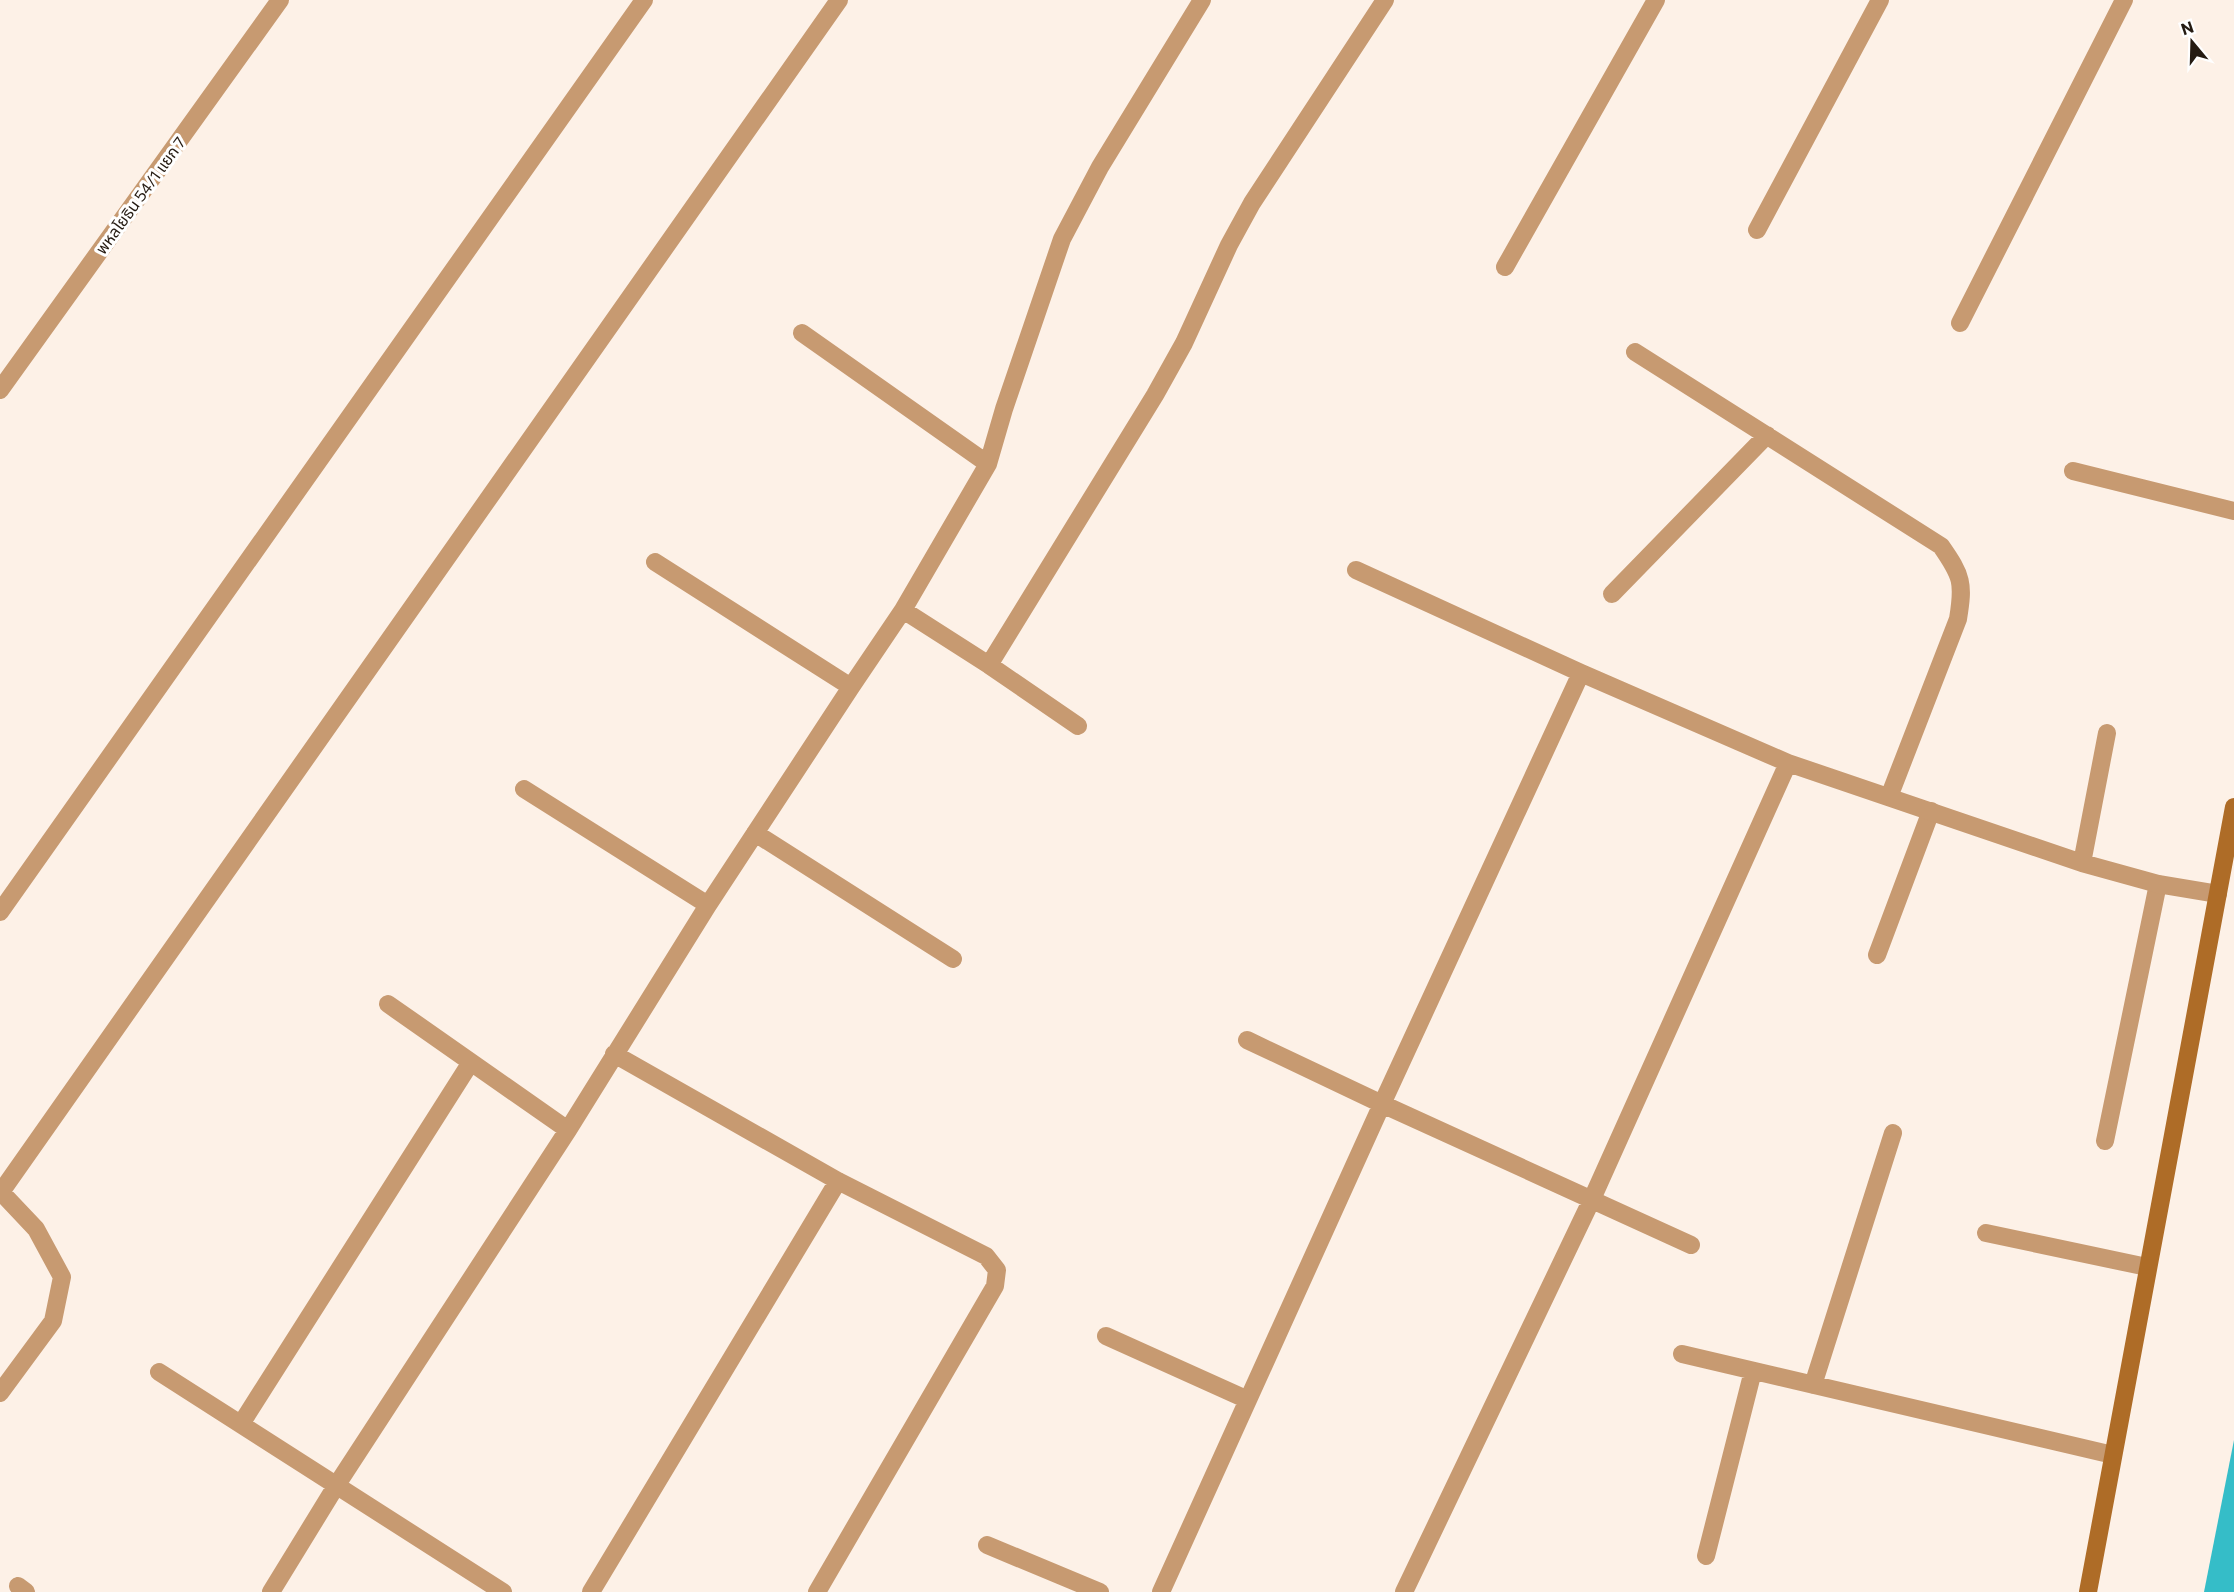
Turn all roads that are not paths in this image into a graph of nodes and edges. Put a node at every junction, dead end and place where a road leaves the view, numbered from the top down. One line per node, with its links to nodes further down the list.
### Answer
1 (279, 0): 14 (street, พหลโยธิน 54/1 แยก 7)
2 (645, 0): 38 (street)
3 (839, 0): 50 (street)
4 (1202, 0): 16 (street)
5 (1385, 0): 23 (street)
6 (1656, 0): 10 (street)
7 (1880, 0): 9 (street)
8 (2124, 0): 11 (street)
9 (1757, 230)
10 (1505, 267)
11 (1960, 323)
12 (802, 333): 16 (street)
13 (1635, 352): 15 (street)
14 (0, 390)
15 (1767, 435): 21 (street); 30 (street)
16 (988, 464): 22 (street)
17 (2073, 471): 18 (street)
18 (2234, 511)
19 (655, 562): 25 (street)
20 (1356, 570): 24 (street)
21 (1612, 594)
22 (903, 610): 23 (street); 25 (street)
23 (989, 665): 26 (street)
24 (1581, 673): 28 (street); 45 (street)
25 (850, 687): 33 (street)
26 (1078, 726)
27 (2107, 733): 34 (street)
28 (1788, 763): 30 (street); 51 (street)
29 (525, 789): 37 (street)
30 (1889, 797): 32 (street)
31 (2234, 807): 36 (street)
32 (1931, 811): 34 (street); 39 (street)
33 (755, 833): 37 (street); 40 (street)
34 (2082, 863): 35 (street)
35 (2158, 884): 36 (street); 48 (street)
36 (2218, 894): 54 (street)
37 (708, 905): 43 (street)
38 (0, 912)
39 (1877, 955)
40 (953, 959)
41 (388, 1004): 44 (street)
42 (1247, 1040): 45 (street)
43 (614, 1054): 46 (street); 49 (street)
44 (471, 1062): 46 (street); 62 (street)
45 (1382, 1104): 51 (street); 61 (street)
46 (568, 1130): 64 (street)
47 (1893, 1133): 59 (street)
48 (2104, 1142)
49 (838, 1181): 69 (street); 70 (street)
50 (0, 1191): 60 (street)
51 (1592, 1199): 53 (street); 73 (street)
52 (1986, 1233): 54 (street)
53 (1691, 1245)
54 (2147, 1267): 63 (street)
55 (1106, 1336): 61 (street)
56 (1682, 1354): 57 (street)
57 (1753, 1371): 59 (street); 66 (street)
58 (159, 1372): 62 (street)
59 (1813, 1385): 63 (street)
60 (0, 1393)
61 (1248, 1400): 72 (street)
62 (241, 1425): 64 (street)
63 (2113, 1455): 74 (street)
64 (336, 1486): 67 (street); 68 (street)
65 (987, 1545): 71 (street)
66 (1706, 1556)
67 (271, 1592)
68 (503, 1592)
69 (591, 1592)
70 (818, 1592)
71 (1100, 1592)
72 (1161, 1592)
73 (1404, 1592)
74 (2088, 1592)

